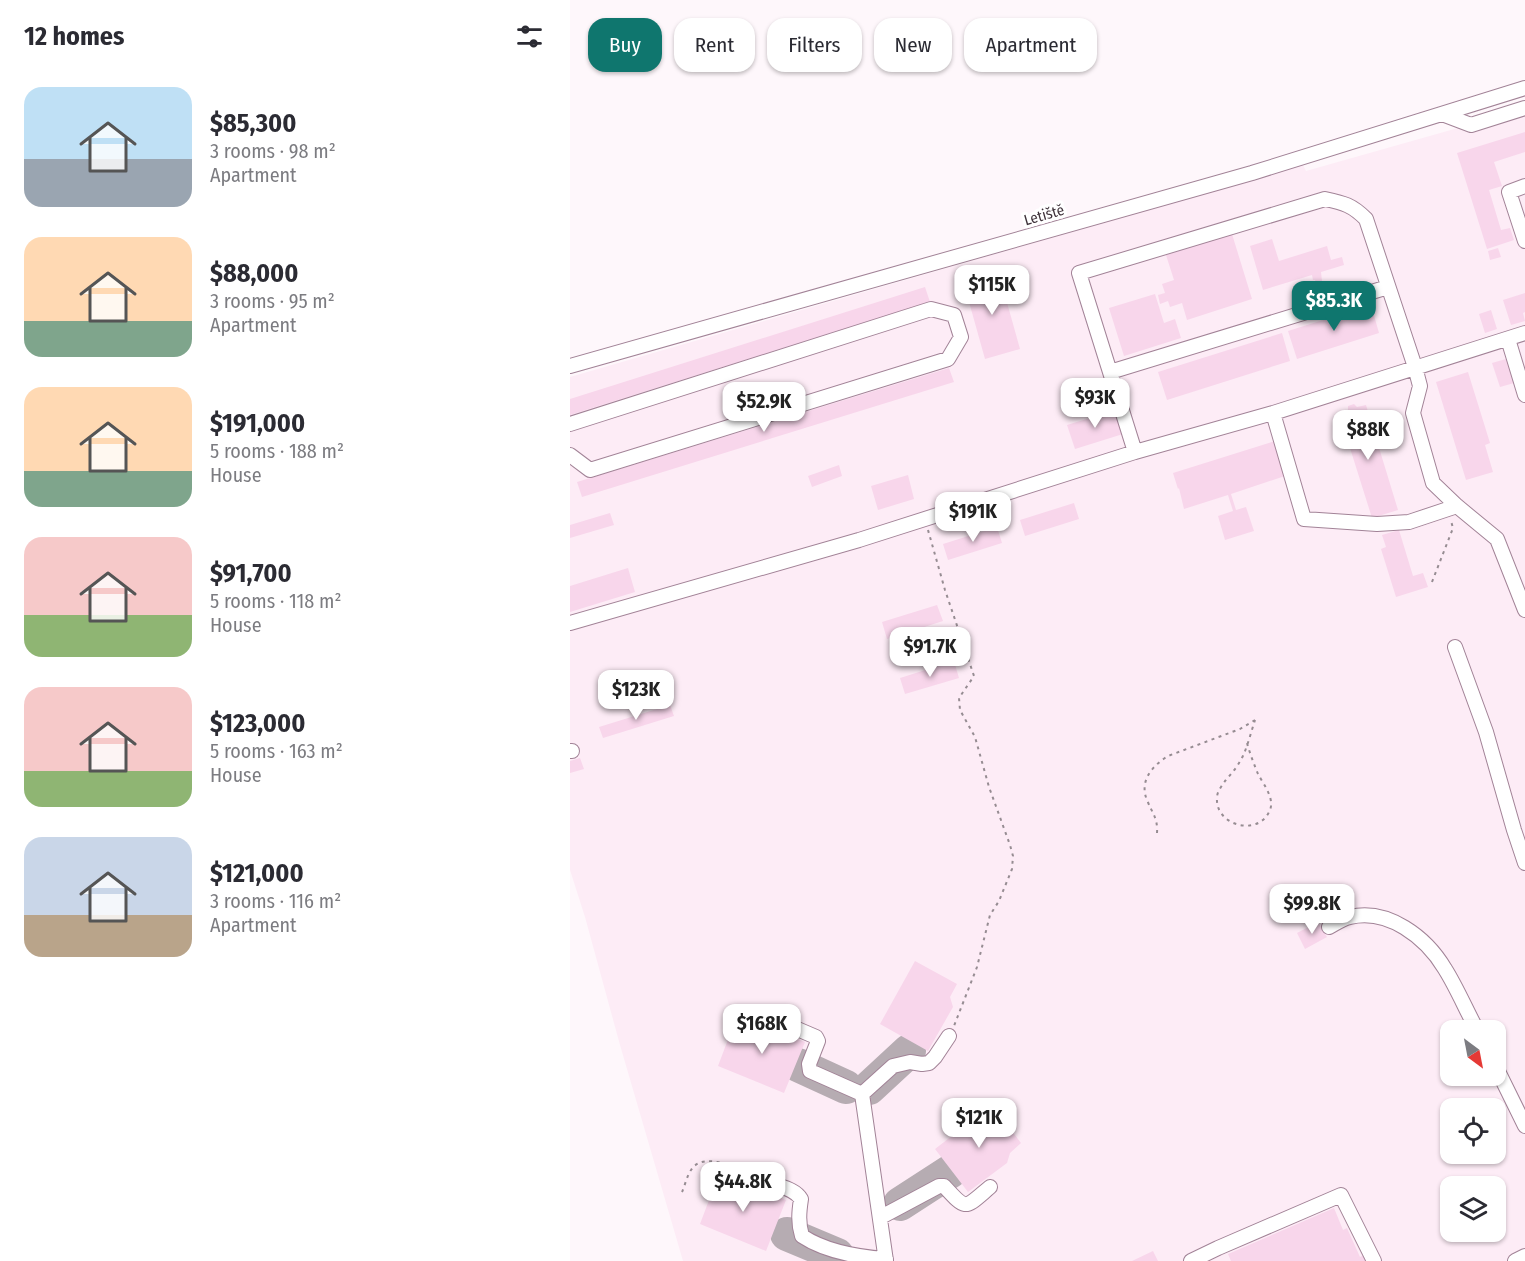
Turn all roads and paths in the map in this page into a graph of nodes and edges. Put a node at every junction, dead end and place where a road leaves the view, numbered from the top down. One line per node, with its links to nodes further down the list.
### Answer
1 (1525, 88): 3 (street, Letiště)
2 (1525, 108): 3 (street)
3 (1442, 114): 9 (street, Letiště)
4 (1525, 186): 5 (street)
5 (1525, 241)
6 (1388, 286): 10 (street); 11 (street); 11 (street)
7 (1525, 333): 8 (street)
8 (1508, 339): 10 (street); 12 (street)
9 (570, 366)
10 (1415, 368): 13 (street); 17 (street)
11 (1110, 372): 15 (street)
12 (1525, 395)
13 (1273, 413): 15 (street); 17 (street)
14 (570, 424): 16 (street)
15 (1135, 452): 18 (street)
16 (570, 455)
17 (1453, 508): 19 (path); 20 (street)
18 (926, 519): 21 (street); 29 (path)
19 (1432, 582)
20 (1525, 610)
21 (570, 623)
22 (1455, 647): 25 (street)
23 (1247, 744): 23 (path); 24 (path)
24 (1157, 833)
25 (1525, 863)
26 (1329, 927): 27 (street)
27 (1472, 1020)
28 (788, 1025): 31 (street)
29 (949, 1036): 31 (street)
30 (1505, 1086): 32 (street)
31 (862, 1095): 36 (street)
32 (1525, 1126)
33 (771, 1184): 35 (path); 39 (street)
34 (990, 1187): 36 (street)
35 (682, 1192)
36 (881, 1216): 39 (street)
37 (1210, 1257): 40 (street); 41 (street)
38 (1525, 1257): 42 (street)
39 (886, 1260)
40 (1191, 1261)
41 (1374, 1261)
42 (1515, 1261)

